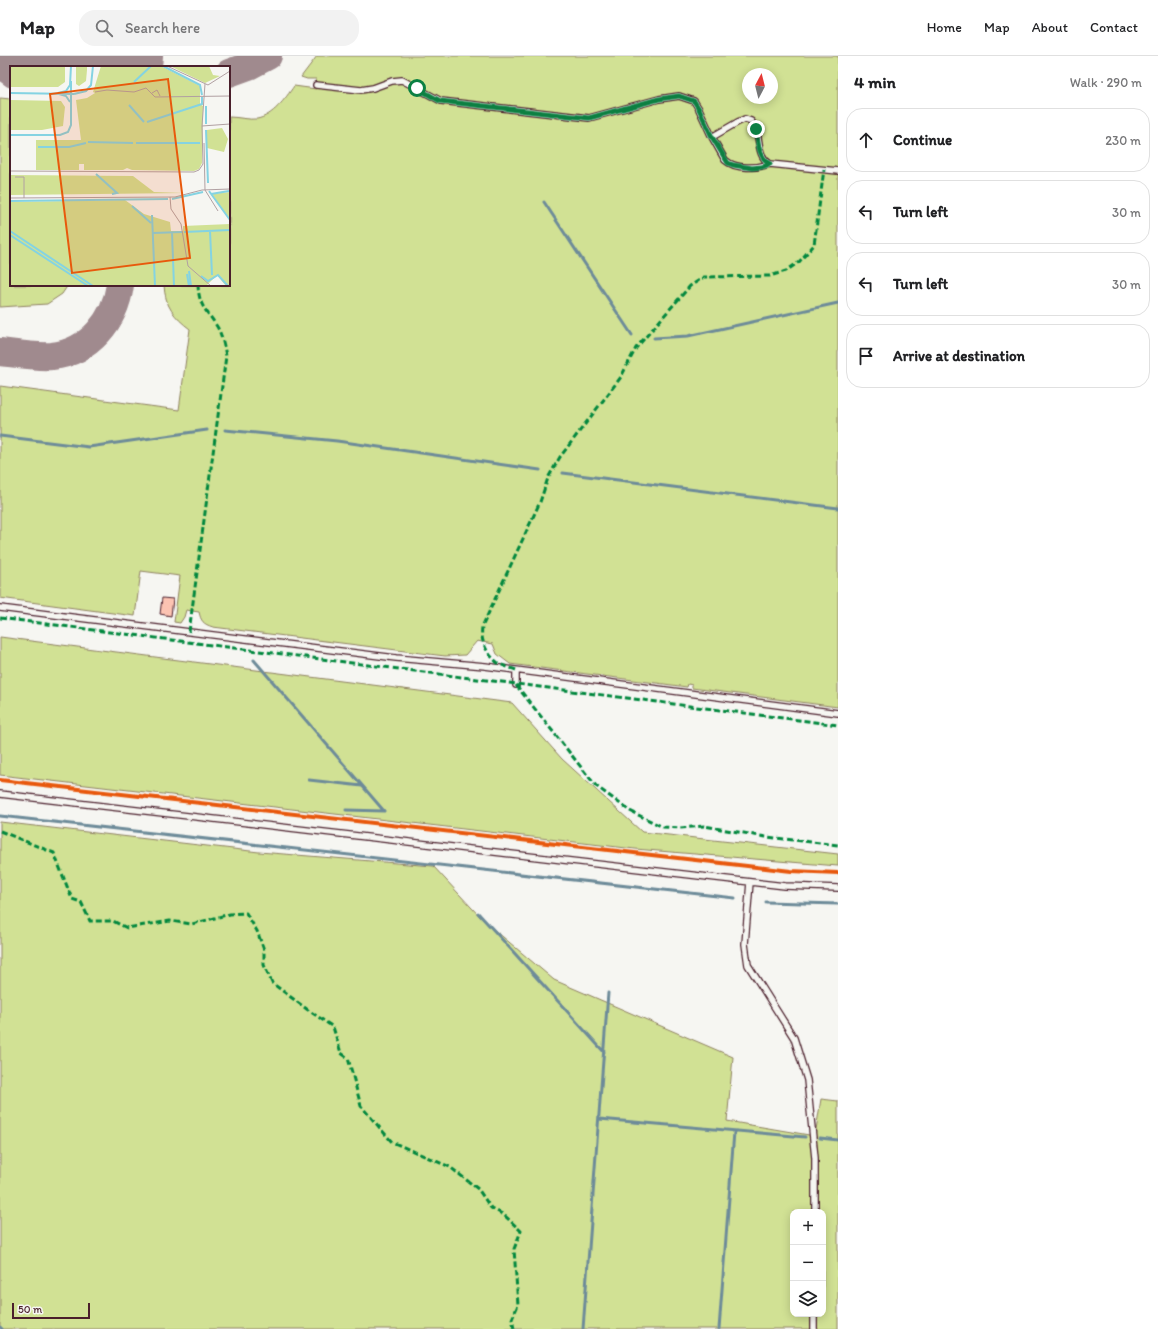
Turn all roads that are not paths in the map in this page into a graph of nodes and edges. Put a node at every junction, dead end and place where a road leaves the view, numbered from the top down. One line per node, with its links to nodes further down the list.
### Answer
1 (316, 85): 2 (lane)
2 (712, 137): 3 (lane); 3 (lane)
3 (770, 164): 4 (lane)
4 (838, 171)
5 (0, 608): 6 (lane)
6 (516, 670): 7 (lane); 8 (lane)
7 (516, 685)
8 (838, 714)
9 (0, 794): 10 (lane)
10 (750, 882): 11 (lane); 12 (lane)
11 (838, 888)
12 (815, 1209)
13 (814, 1317): 14 (lane)
14 (814, 1329)

